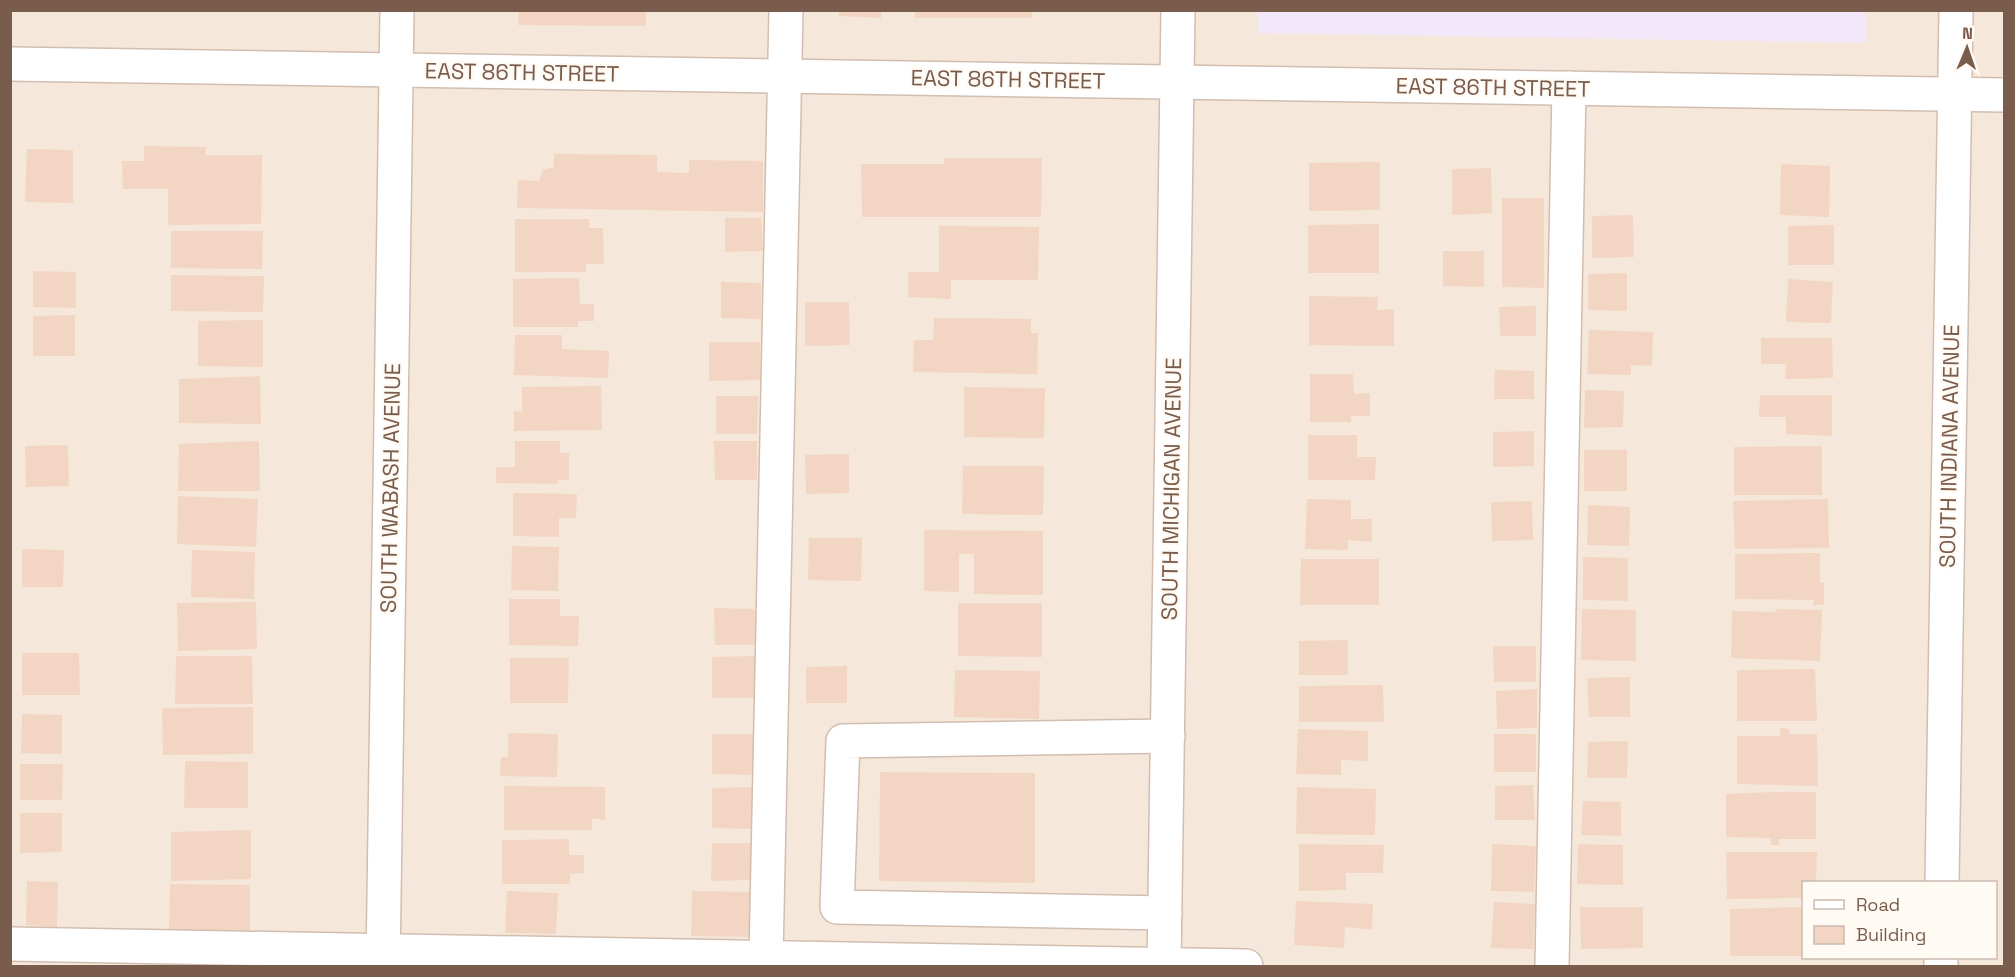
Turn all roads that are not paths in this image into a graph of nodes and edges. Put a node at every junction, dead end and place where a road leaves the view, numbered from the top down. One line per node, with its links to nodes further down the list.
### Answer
1 (398, 10): 6 (street, SOUTH WABASH AVENUE)
2 (786, 10): 7 (street)
3 (1179, 10): 8 (street, SOUTH MICHIGAN AVENUE)
4 (1956, 10): 10 (street, SOUTH INDIANA AVENUE)
5 (10, 64): 6 (street, EAST 86TH STREET)
6 (397, 69): 7 (street, EAST 86TH STREET); 17 (street, SOUTH WABASH AVENUE)
7 (785, 76): 8 (street, EAST 86TH STREET); 16 (street)
8 (1178, 82): 9 (street, EAST 86TH STREET); 12 (street, SOUTH MICHIGAN AVENUE)
9 (1569, 88): 10 (street, EAST 86TH STREET); 20 (street)
10 (1954, 94): 11 (street, EAST 86TH STREET); 13 (street, SOUTH INDIANA AVENUE)
11 (2004, 95)
12 (1168, 736): 14 (street, SOUTH MICHIGAN AVENUE); 14 (street)
13 (1942, 881)
14 (1165, 913): 18 (street, SOUTH MICHIGAN AVENUE)
15 (10, 944): 17 (street)
16 (766, 957): 17 (street); 18 (street)
17 (383, 958)
18 (1164, 966): 19 (street)
19 (1246, 966)
20 (1552, 966)

